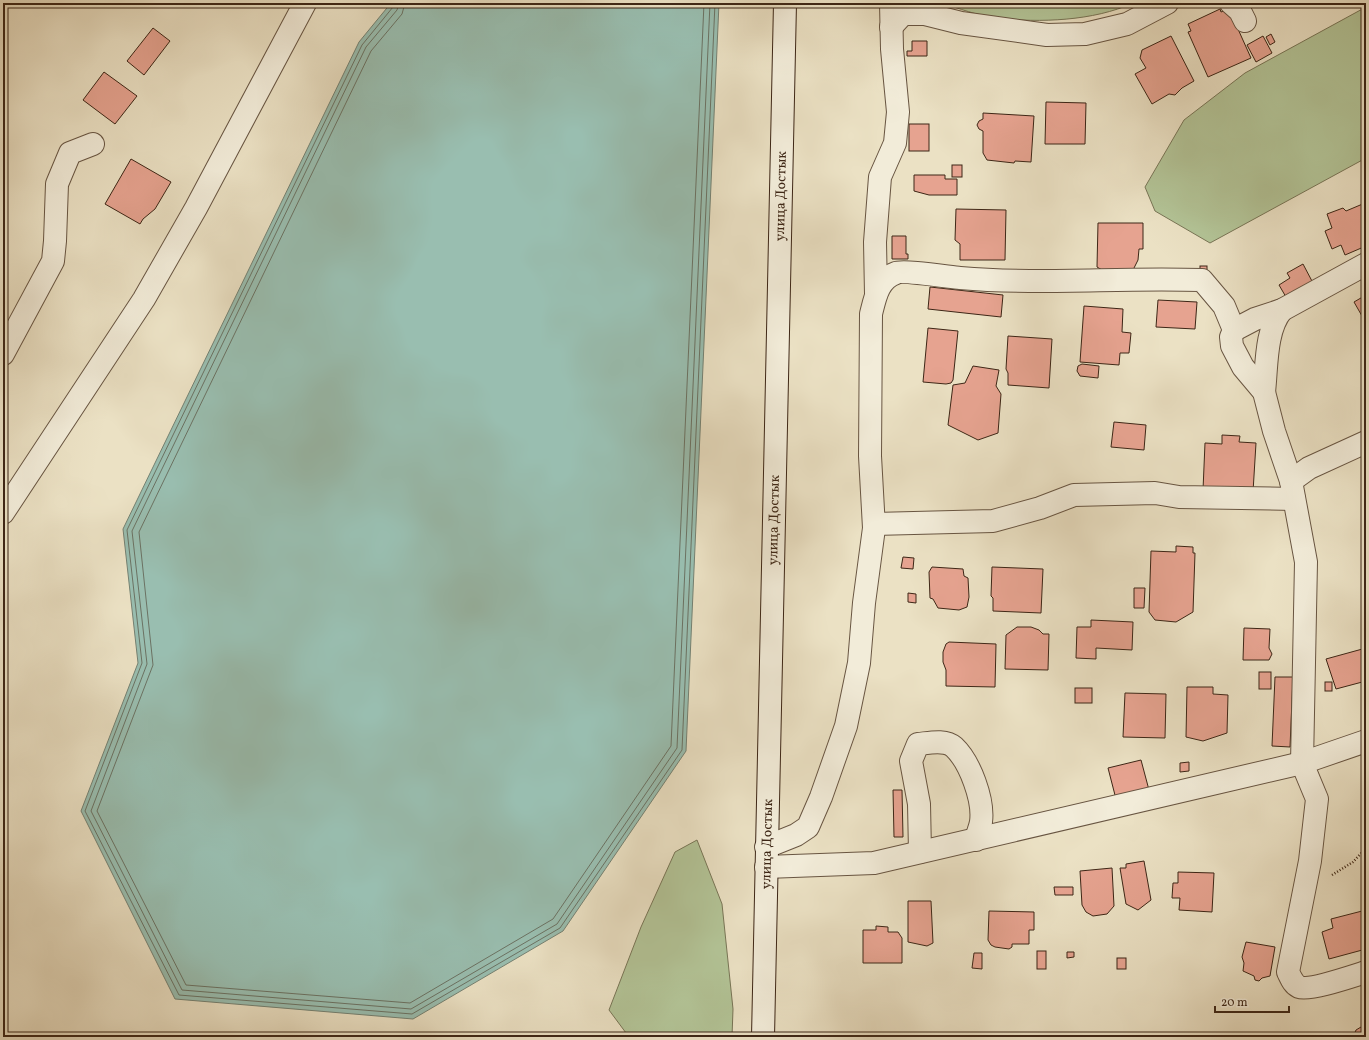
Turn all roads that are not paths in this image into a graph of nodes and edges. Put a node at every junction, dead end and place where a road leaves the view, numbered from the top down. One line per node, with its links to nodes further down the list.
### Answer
1 (306, 3): 17 (street)
2 (785, 3): 24 (street, улица Достык)
3 (890, 3): 7 (street)
4 (1167, 3): 7 (street)
5 (1231, 3): 6 (street)
6 (1245, 21)
7 (891, 27): 10 (street)
8 (93, 144): 13 (street)
9 (1366, 264): 11 (street)
10 (876, 294): 12 (street); 18 (street)
11 (1282, 310): 12 (street); 14 (street)
12 (1234, 330): 14 (street)
13 (3, 354)
14 (1264, 392): 16 (street)
15 (1366, 442): 16 (street)
16 (1293, 490): 18 (street); 20 (street)
17 (3, 513)
18 (874, 524): 21 (street)
19 (1366, 741): 20 (street)
20 (1302, 763): 22 (street); 26 (street)
21 (808, 827): 24 (street); 25 (street)
22 (976, 840): 23 (street); 23 (street)
23 (920, 852): 25 (street)
24 (766, 857): 25 (street); 27 (street, улица Достык)
25 (803, 866)
26 (1366, 972)
27 (763, 1037)

